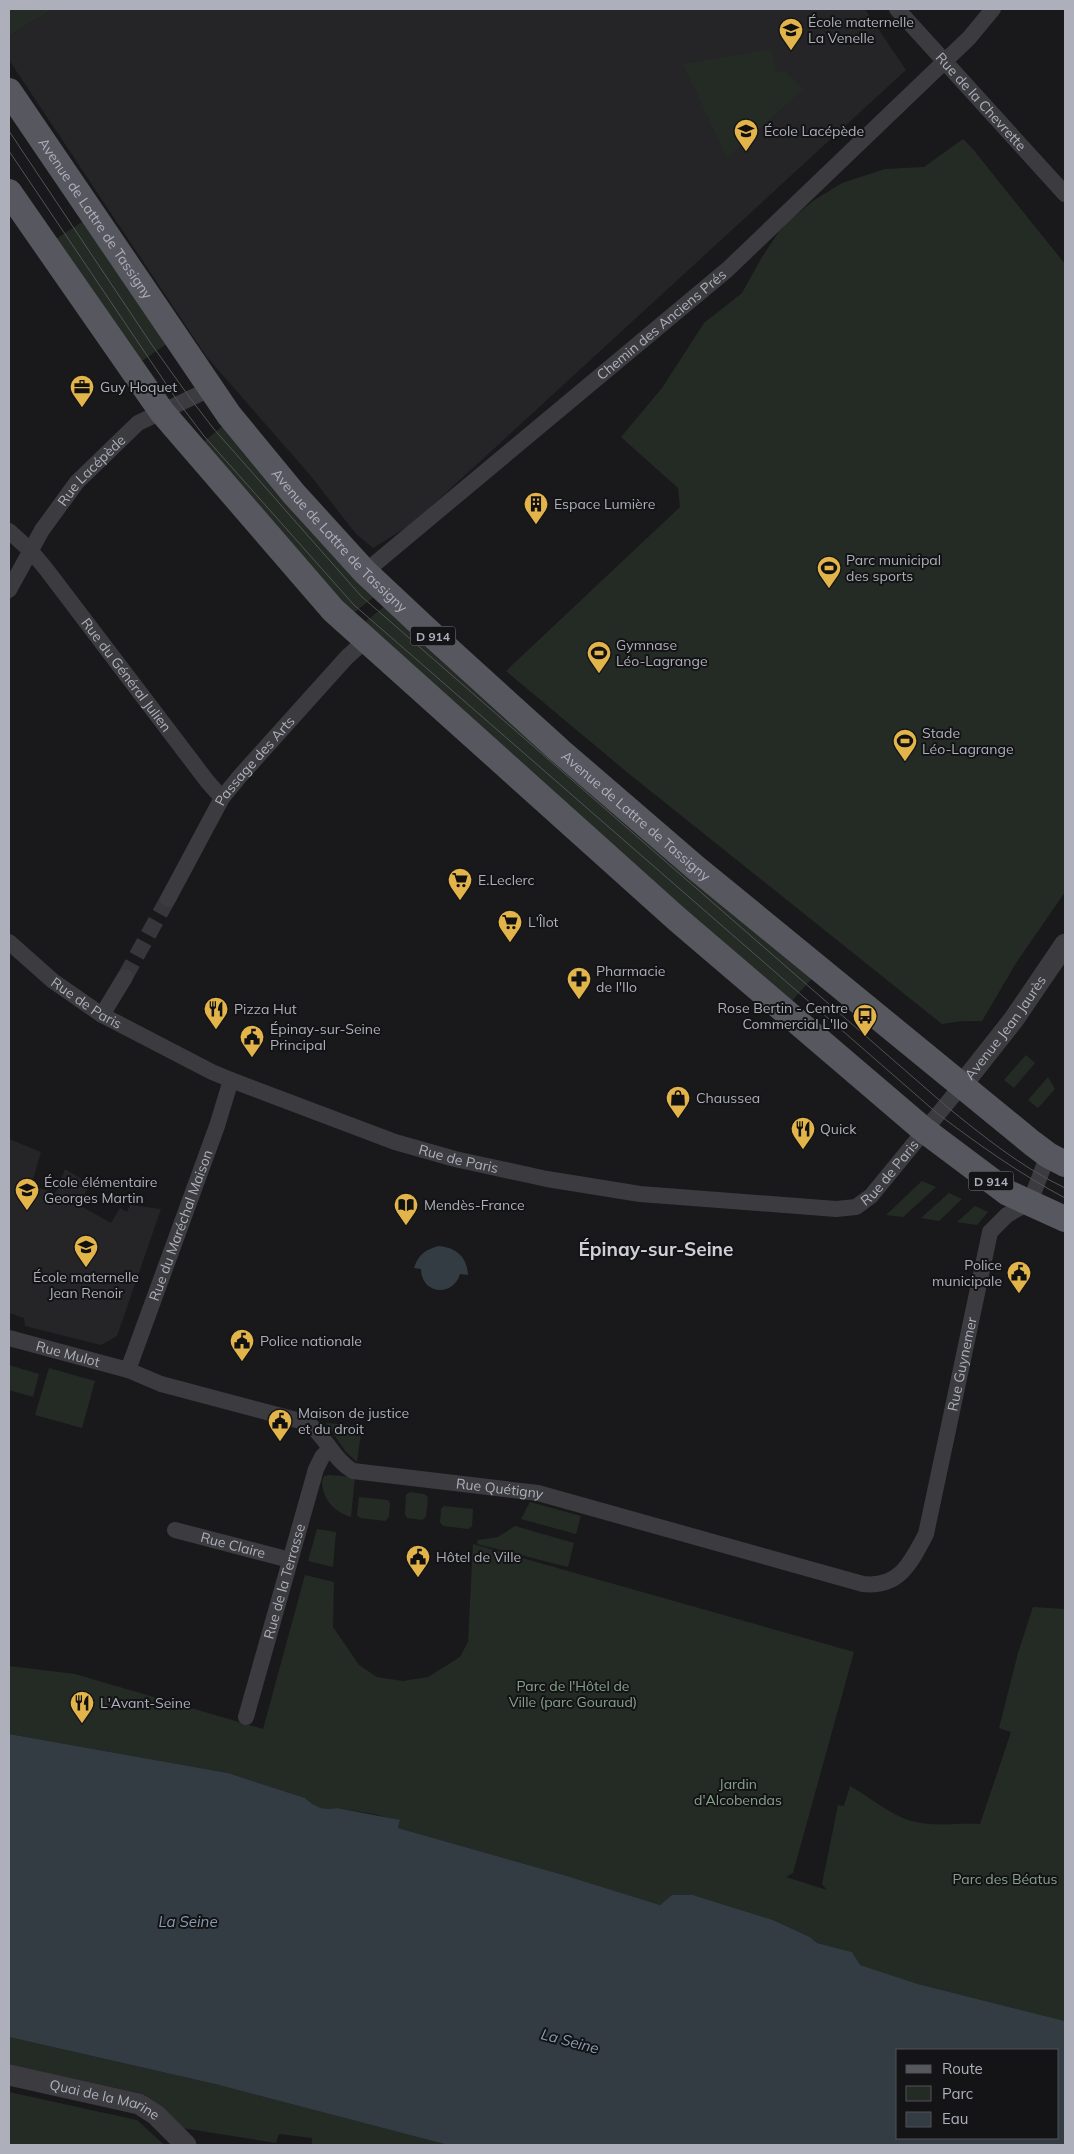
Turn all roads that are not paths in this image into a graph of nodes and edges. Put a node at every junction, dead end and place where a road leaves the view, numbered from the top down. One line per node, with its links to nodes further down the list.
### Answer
1 (898, 9): 3 (street, Rue de la Chevrette)
2 (993, 9): 3 (street, Chemin des Anciens Prés)
3 (945, 61): 6 (street, Rue de la Chevrette); 11 (street, Chemin des Anciens Prés)
4 (9, 91): 7 (main road, Avenue de Lattre de Tassigny / D 914)
5 (9, 192): 8 (main road, D 914)
6 (1065, 194)
7 (210, 389): 8 (street, Rue Lacépède); 11 (main road, Avenue de Lattre de Tassigny / D 914)
8 (162, 412): 10 (street, Rue Lacépède); 13 (main road, D 914)
9 (9, 531): 10 (street, Rue du Général Julien)
10 (31, 552): 12 (street, Rue Lacépède); 14 (street, Rue du Général Julien)
11 (365, 572): 21 (main road, Avenue de Lattre de Tassigny / D 914)
12 (9, 590)
13 (366, 640): 14 (street, Passage des Arts); 22 (main road, D 914)
14 (222, 798): 15 (street, Passage des Arts)
15 (168, 899)
16 (9, 942): 19 (street, Rue de Paris)
17 (1065, 944): 21 (street, Avenue Jean Jaurès)
18 (125, 977): 19 (street)
19 (102, 1014): 20 (street, Rue de Paris)
20 (231, 1080): 22 (street, Rue de Paris); 27 (street, Rue du Maréchal Maison)
21 (962, 1085): 22 (street, Rue de Paris); 23 (main road, D 914)
22 (924, 1130): 24 (main road, D 914)
23 (1056, 1159): 24 (street)
24 (1030, 1202): 25 (main road, D 914); 31 (street, Rue Guynemer)
25 (1065, 1219)
26 (9, 1338): 27 (street, Rue Mulot)
27 (128, 1370): 28 (street, Rue Quétigny)
28 (330, 1448): 30 (street, Rue de la Terrasse); 31 (street, Rue Quétigny)
29 (175, 1530): 30 (street, Rue Claire)
30 (290, 1560): 32 (street, Rue de la Terrasse)
31 (890, 1582)
32 (246, 1717)
33 (9, 2075): 34 (street, Quai de la Marine)
34 (186, 2145)

